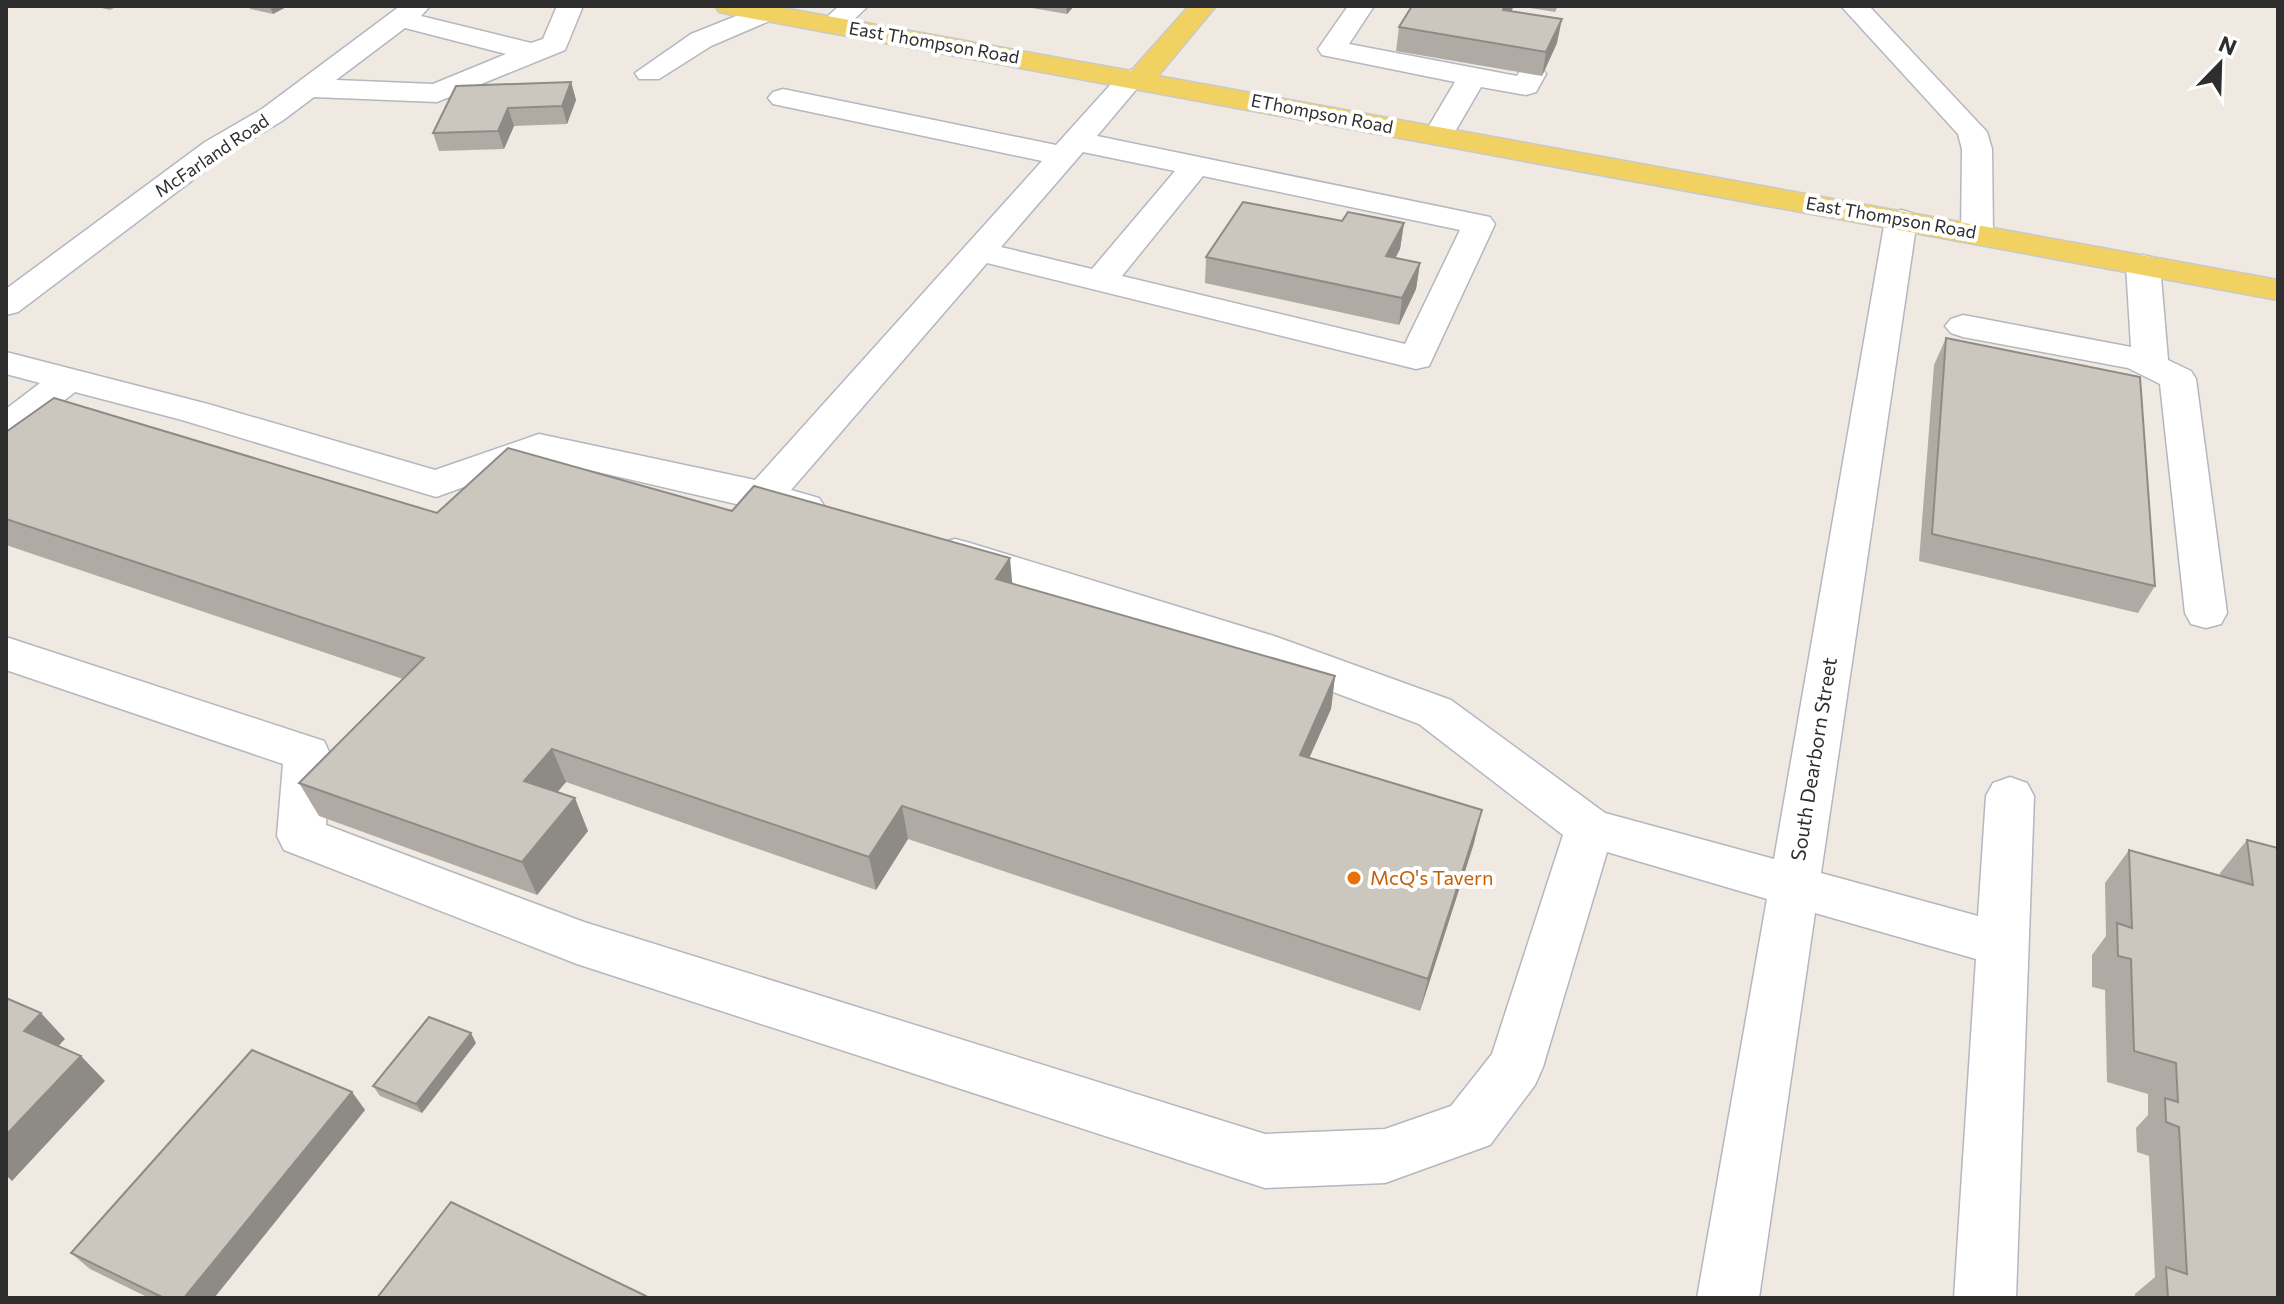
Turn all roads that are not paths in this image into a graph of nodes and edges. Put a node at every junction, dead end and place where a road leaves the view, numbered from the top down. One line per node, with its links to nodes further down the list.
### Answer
1 (570, 6): 10 (street)
2 (728, 6): 8 (main road, East Thompson Road)
3 (855, 6): 9 (street)
4 (1203, 6): 14 (main road)
5 (1361, 6): 13 (street)
6 (1854, 6): 22 (street)
7 (409, 12): 10 (street); 15 (street, McFarland Road)
8 (765, 13): 9 (main road, East Thompson Road); 11 (street)
9 (832, 25): 14 (main road, East Thompson Road)
10 (533, 52): 15 (street)
11 (649, 73)
12 (1532, 74): 13 (street)
13 (1485, 75): 17 (street)
14 (1135, 80): 17 (main road, EThompson Road); 19 (street)
15 (309, 88): 27 (street, McFarland Road)
16 (783, 98): 19 (street)
17 (1438, 136): 18 (main road, EThompson Road)
18 (1504, 147): 21 (main road, East Thompson Road)
19 (1069, 148): 20 (street); 23 (street)
20 (1195, 166): 25 (street); 25 (street)
21 (1901, 220): 22 (main road, East Thompson Road); 40 (street, South Dearborn Street)
22 (1977, 234): 24 (main road, East Thompson Road)
23 (978, 251): 25 (street); 33 (street)
24 (2143, 265): 26 (main road, East Thompson Road); 29 (street)
25 (1101, 280)
26 (2278, 290)
27 (6, 305)
28 (1963, 326): 29 (street)
29 (2150, 362): 36 (street)
30 (6, 363): 31 (street)
31 (70, 378): 32 (street); 33 (street)
32 (6, 427)
33 (764, 495): 34 (street)
34 (838, 517)
35 (912, 540): 39 (street)
36 (2206, 613)
37 (6, 653): 39 (street)
38 (2010, 796): 41 (street)
39 (1590, 828): 40 (street)
40 (1794, 885): 41 (street); 42 (street, South Dearborn Street)
41 (2003, 945): 43 (street)
42 (1728, 1298)
43 (1985, 1298)

